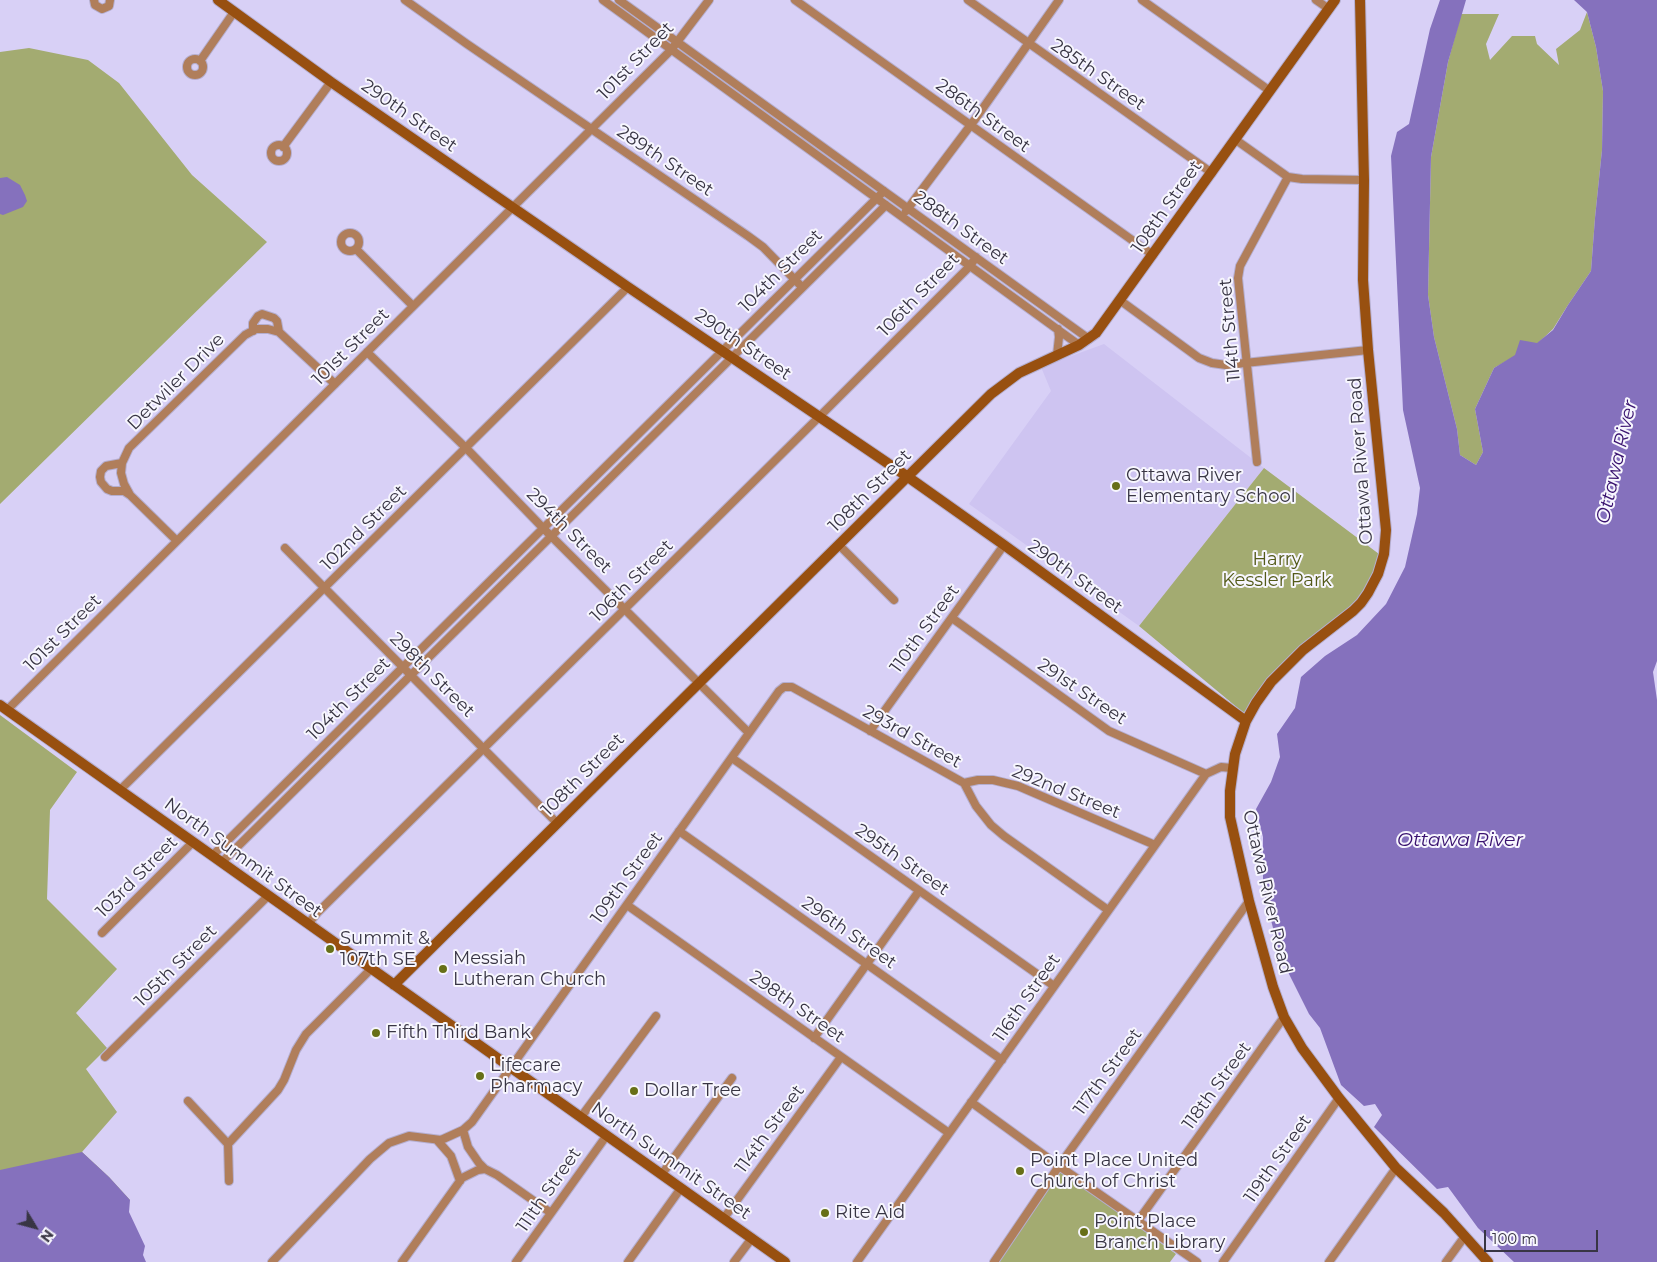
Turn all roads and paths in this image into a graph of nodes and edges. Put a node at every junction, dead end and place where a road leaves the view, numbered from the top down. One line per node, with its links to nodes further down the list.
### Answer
1 (94, 0): 2 (street)
2 (110, 0)
3 (218, 0): 16 (street, 290th Street)
4 (405, 0): 26 (street, 289th Street)
5 (603, 0): 19 (street, 288th Street)
6 (619, 0): 17 (street, 288th Street)
7 (709, 0): 17 (street, 101st Street)
8 (795, 0): 25 (street, 286th Street)
9 (968, 0): 18 (street, 285th Street)
10 (1059, 0): 18 (street)
11 (1142, 0): 22 (street)
12 (1316, 0): 15 (street)
13 (1335, 0): 15 (street, 108th Street)
14 (1360, 0): 33 (street, Ottawa River Road)
15 (1329, 9): 22 (street, 108th Street)
16 (234, 12): 20 (street); 21 (street, 290th Street)
17 (678, 42): 19 (street, 101st Street); 23 (street, 288th Street)
18 (1028, 44): 25 (street); 31 (street, 285th Street)
19 (671, 50): 24 (street, 288th Street); 26 (street, 101st Street)
20 (200, 60)
21 (330, 82): 29 (street); 37 (street, 290th Street)
22 (1270, 91): 27 (street, 108th Street)
23 (748, 93): 24 (street); 28 (street, 288th Street)
24 (742, 101): 30 (street, 288th Street)
25 (970, 125): 38 (street); 41 (street, 286th Street)
26 (592, 129): 37 (street, 101st Street); 44 (street, 289th Street)
27 (1236, 140): 31 (street, 108th Street); 32 (street)
28 (816, 142): 30 (street); 34 (street, 288th Street)
29 (283, 147)
30 (810, 150): 35 (street, 288th Street)
31 (1212, 173): 41 (street, 108th Street)
32 (1288, 177): 33 (street); 59 (street, 114th Street)
33 (1364, 180): 54 (street, Ottawa River Road)
34 (884, 191): 35 (street, 104th Street); 38 (street, 288th Street)
35 (876, 198): 36 (street, 288th Street); 44 (street, 104th Street)
36 (886, 205): 39 (street, 288th Street); 46 (street, 104th Street)
37 (513, 208): 45 (street, 290th Street); 48 (street, 101st Street)
38 (908, 208): 39 (street); 42 (street, 288th Street)
39 (901, 216): 43 (street, 288th Street)
40 (356, 249): 48 (street)
41 (1153, 255): 47 (street, 108th Street)
42 (976, 257): 43 (street, 106th Street); 52 (street, 288th Street)
43 (970, 266): 49 (street, 288th Street); 61 (street, 106th Street)
44 (794, 280): 46 (street, 289th Street); 55 (street, 104th Street)
45 (628, 287): 55 (street, 290th Street); 64 (street, 102nd Street)
46 (802, 287): 58 (street, 104th Street)
47 (1120, 301): 52 (street, 108th Street); 59 (street)
48 (413, 306): 56 (street, 101st Street)
49 (1058, 329): 53 (street, 288th Street); 57 (street)
50 (253, 331): 51 (street); 51 (street, Detwiler Drive); 66 (street, Detwiler Drive)
51 (279, 332): 60 (street)
52 (1089, 339): 53 (street, 108th Street)
53 (1079, 345): 57 (street, 108th Street)
54 (1368, 350): 59 (street); 86 (street, Ottawa River Road)
55 (722, 351): 58 (street, 290th Street); 62 (street, 104th Street)
56 (367, 352): 60 (street, 101st Street); 64 (street, 294th Street)
57 (1057, 355): 67 (street, 108th Street)
58 (732, 357): 61 (street, 290th Street); 63 (street, 104th Street)
59 (1247, 362): 65 (street, 114th Street)
60 (335, 384): 71 (street, 101st Street)
61 (819, 417): 67 (street, 290th Street); 79 (street, 106th Street)
62 (636, 436): 63 (street); 69 (street, 104th Street)
63 (644, 444): 70 (street, 104th Street)
64 (466, 448): 69 (street, 294th Street); 75 (street, 102nd Street)
65 (1256, 462)
66 (122, 463): 68 (street, Detwiler Drive); 68 (street)
67 (908, 477): 72 (street, 108th Street); 73 (street, 290th Street)
68 (130, 495): 71 (street)
69 (543, 528): 70 (street, 294th Street); 76 (street, 104th Street)
70 (551, 536): 78 (street, 104th Street); 79 (street, 294th Street)
71 (177, 541): 85 (street, 101st Street)
72 (839, 545): 77 (street); 83 (street, 108th Street)
73 (1004, 545): 80 (street, 110th Street); 86 (street, 290th Street)
74 (285, 548): 75 (street, 298th Street)
75 (324, 588): 81 (street, 298th Street); 96 (street, 102nd Street)
76 (475, 596): 78 (street); 81 (street, 104th Street)
77 (894, 600)
78 (482, 604): 82 (street, 104th Street)
79 (625, 609): 83 (street, 294th Street); 89 (street, 106th Street)
80 (952, 618): 87 (street, 110th Street); 94 (street, 291st Street)
81 (403, 667): 82 (street, 298th Street); 91 (street, 104th Street)
82 (411, 675): 89 (street, 298th Street); 92 (street, 104th Street)
83 (699, 683): 88 (street, 294th Street); 97 (street, 108th Street)
84 (779, 691): 87 (street, 293rd Street); 88 (street, 109th Street)
85 (3, 708): 96 (street, North Summit Street)
86 (1246, 722): 93 (street, Ottawa River Road)
87 (870, 731): 95 (street, 293rd Street)
88 (749, 733): 90 (street, 109th Street)
89 (483, 749): 97 (street, 298th Street); 108 (street, 106th Street)
90 (732, 758): 98 (street, 109th Street); 103 (street, 295th Street)
91 (309, 760): 92 (street, 104th Street); 101 (street, 104th Street)
92 (316, 768): 102 (street, 104th Street)
93 (1232, 768): 94 (street); 105 (street, Ottawa River Road)
94 (1206, 774): 100 (street, 116th Street)
95 (964, 783): 100 (street, 292nd Street); 107 (street, 293rd Street)
96 (120, 790): 99 (street, North Summit Street)
97 (557, 823): 112 (street, 108th Street)
98 (679, 831): 106 (street, 109th Street); 110 (street, 296th Street)
99 (193, 842): 101 (street, North Summit Street); 109 (street, 103rd Street)
100 (1155, 845): 107 (street, 116th Street)
101 (212, 856): 102 (street, North Summit Street)
102 (222, 862): 104 (street, North Summit Street)
103 (919, 891): 110 (street); 113 (street, 295th Street)
104 (268, 896): 108 (street, North Summit Street); 118 (street, 105th Street)
105 (1249, 901): 115 (street, Ottawa River Road); 131 (street, 117th Street)
106 (627, 904): 116 (street, 298th Street); 120 (street, 109th Street)
107 (1108, 910): 113 (street, 116th Street)
108 (308, 924): 111 (street, North Summit Street)
109 (102, 932)
110 (867, 964): 116 (street); 119 (street, 296th Street)
111 (371, 969): 112 (street, North Summit Street); 130 (street)
112 (394, 985): 120 (street, North Summit Street)
113 (1054, 986): 119 (street, 116th Street)
114 (656, 1016): 125 (street)
115 (1284, 1017): 122 (street, Ottawa River Road); 140 (street, 118th Street)
116 (814, 1038): 117 (street, 298th Street)
117 (841, 1056): 127 (street, 298th Street); 139 (street, 114th Street)
118 (105, 1057)
119 (1002, 1060): 124 (street, 116th Street)
120 (510, 1067): 125 (street, North Summit Street); 126 (street, 109th Street)
121 (732, 1078): 134 (street)
122 (1339, 1098): 132 (street, Ottawa River Road); 152 (street, 119th Street)
123 (188, 1101): 130 (street)
124 (971, 1102): 127 (street, 116th Street); 131 (street)
125 (581, 1118): 128 (street, North Summit Street)
126 (462, 1130): 129 (street); 133 (street)
127 (949, 1133): 149 (street, 116th Street)
128 (606, 1135): 134 (street, North Summit Street); 138 (street, 111th Street)
129 (436, 1140): 136 (street); 143 (street)
130 (228, 1144): 135 (street)
131 (1059, 1166): 140 (street); 150 (street, 117th Street)
132 (1396, 1168): 141 (street, Ottawa River Road); 153 (street)
133 (485, 1169): 136 (street); 138 (street)
134 (662, 1174): 137 (street, North Summit Street)
135 (229, 1181)
136 (460, 1181): 144 (street)
137 (681, 1188): 139 (street, North Summit Street); 146 (street)
138 (551, 1214): 145 (street, 111th Street)
139 (724, 1218): 142 (street, North Summit Street)
140 (1138, 1221): 151 (street)
141 (1465, 1236): 154 (street); 155 (street, Ottawa River Road)
142 (752, 1238): 147 (street); 148 (street, North Summit Street)
143 (272, 1262)
144 (402, 1262)
145 (516, 1262)
146 (628, 1262)
147 (734, 1262)
148 (785, 1262)
149 (857, 1262)
150 (994, 1262)
151 (1196, 1262)
152 (1223, 1262)
153 (1329, 1262)
154 (1446, 1262)
155 (1488, 1262)

